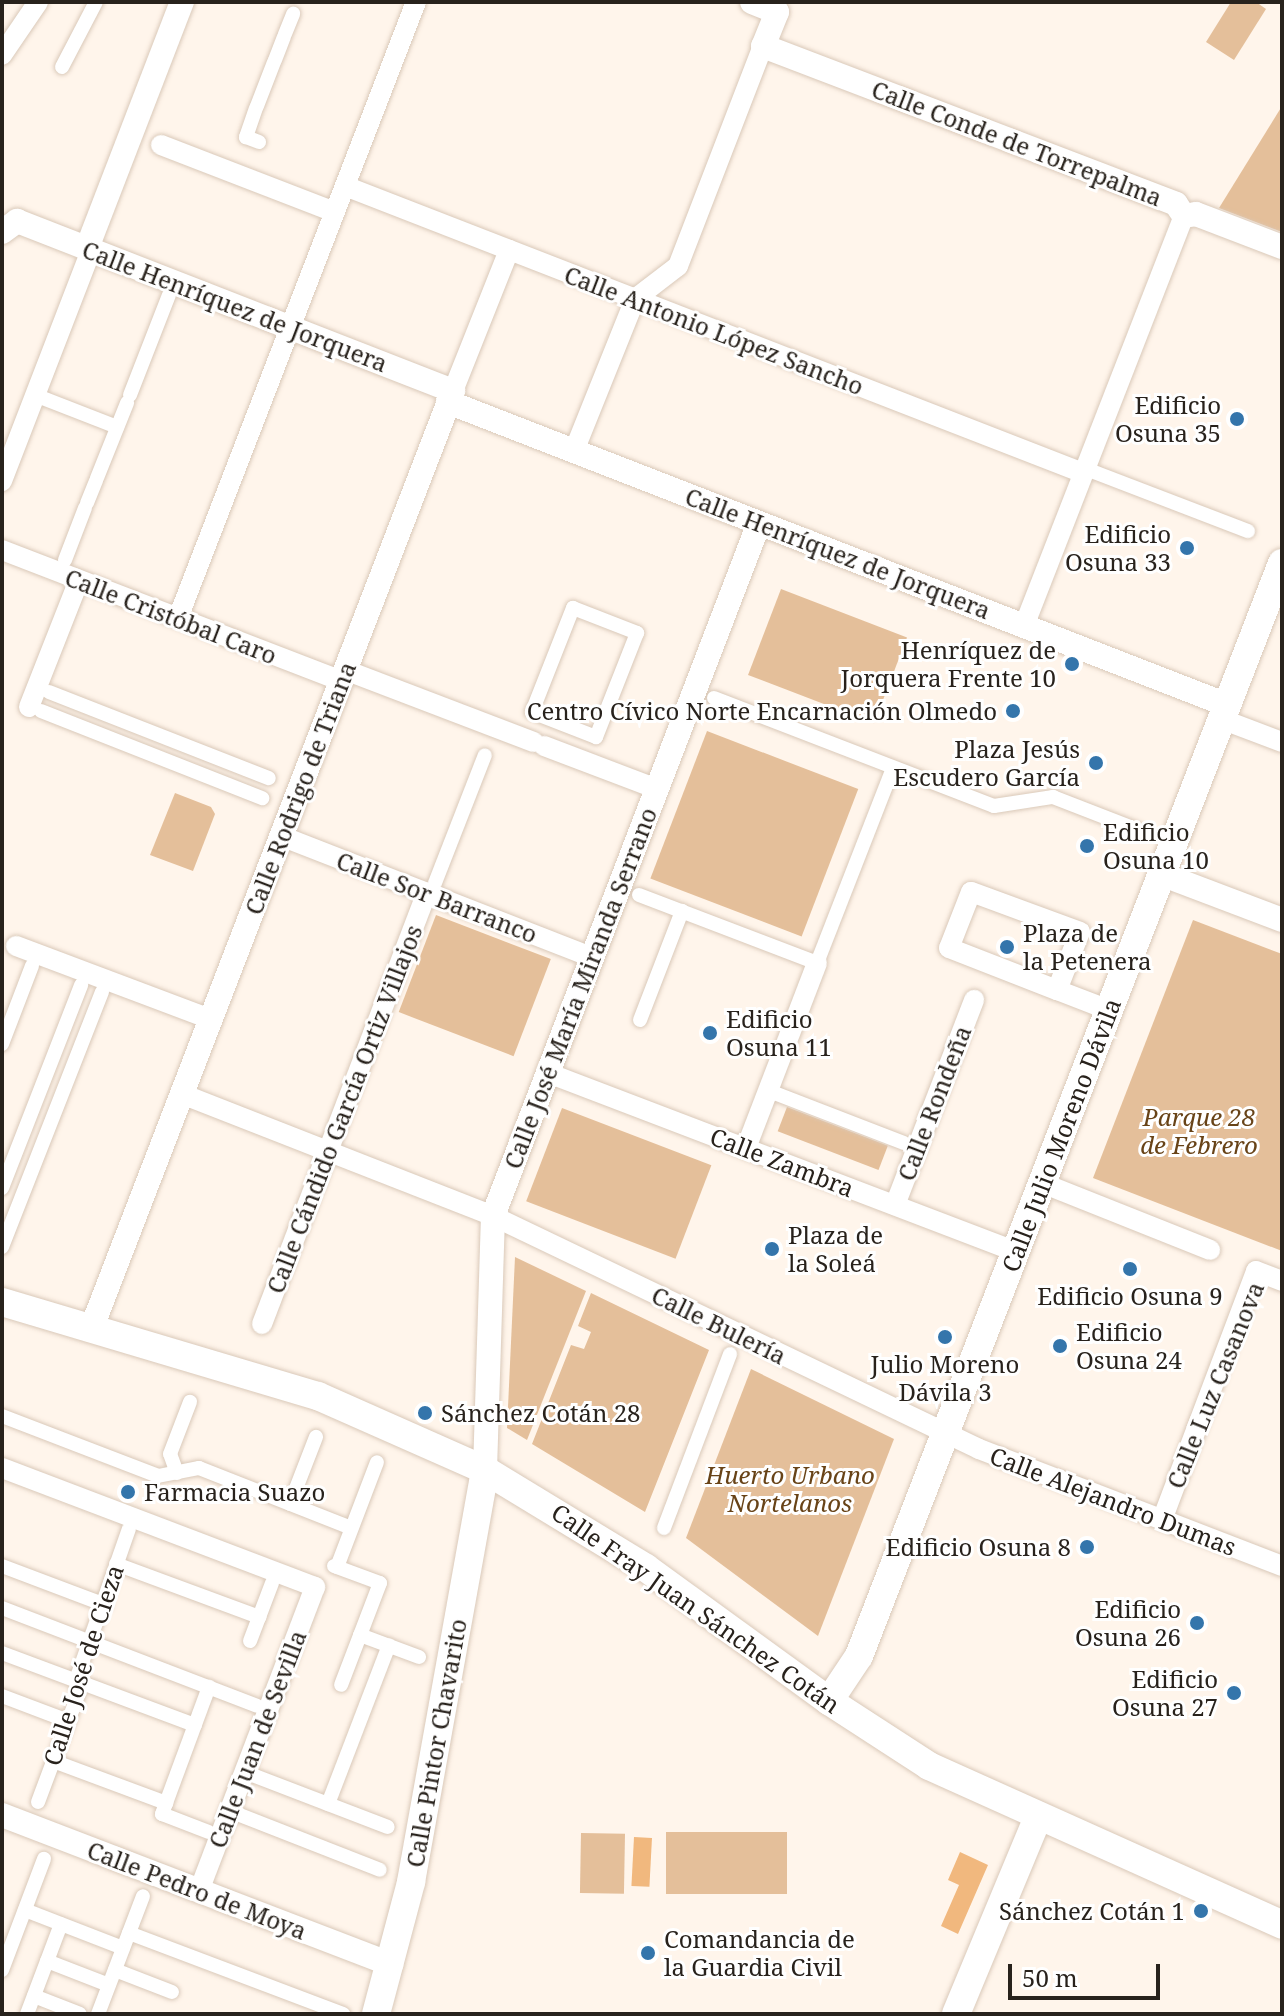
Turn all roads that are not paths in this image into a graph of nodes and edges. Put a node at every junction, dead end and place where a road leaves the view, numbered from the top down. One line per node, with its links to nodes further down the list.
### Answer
1 (38, 2): 8 (street)
2 (96, 2): 9 (street)
3 (182, 2): 17 (street)
4 (416, 2): 12 (street)
5 (752, 2): 7 (street)
6 (295, 9): 10 (street)
7 (763, 46): 14 (street, Calle Conde de Torrepalma); 20 (street)
8 (2, 55)
9 (62, 67)
10 (259, 142)
11 (161, 145): 13 (street)
12 (345, 186): 13 (street); 18 (street, Calle Antonio López Sancho)
13 (335, 212): 21 (street)
14 (1184, 216): 16 (street); 26 (street, Calle Conde de Torrepalma)
15 (10, 226): 17 (street, Calle Henríquez de Jorquera)
16 (1282, 247)
17 (89, 249): 21 (street, Calle Henríquez de Jorquera); 22 (street)
18 (509, 250): 20 (street, Calle Antonio López Sancho); 23 (street, Calle Rodrigo de Triana)
19 (169, 295): 24 (street)
20 (635, 299): 25 (street); 26 (street, Calle Antonio López Sancho)
21 (291, 327): 23 (street, Calle Henríquez de Jorquera); 34 (street)
22 (35, 395): 24 (street); 27 (street)
23 (451, 396): 25 (street, Calle Henríquez de Jorquera); 36 (street, Calle Rodrigo de Triana)
24 (117, 427): 31 (street)
25 (574, 451): 28 (street, Calle Henríquez de Jorquera)
26 (1089, 472): 29 (street, Calle Antonio López Sancho); 35 (street, Calle Conde de Torrepalma)
27 (2, 481)
28 (759, 523): 35 (street, Calle Henríquez de Jorquera); 46 (street, Calle José María Miranda Serrano)
29 (1248, 531)
30 (2, 550): 33 (street, Calle Cristóbal Caro)
31 (65, 560)
32 (1282, 563): 41 (main road, Calle Julio Moreno Dávila)
33 (79, 580): 34 (street, Calle Cristóbal Caro); 39 (street)
34 (178, 618): 36 (street, Calle Cristóbal Caro)
35 (1024, 626): 41 (street, Calle Henríquez de Jorquera)
36 (343, 675): 46 (street, Calle Cristóbal Caro); 49 (street, Calle Rodrigo de Triana)
37 (49, 692): 45 (street)
38 (714, 698): 44 (street)
39 (35, 709): 47 (street)
40 (532, 712): 40 (street)
41 (1224, 712): 42 (street, Calle Henríquez de Jorquera); 50 (main road, Calle Julio Moreno Dávila)
42 (1282, 742)
43 (485, 755): 51 (street, Calle Cándido García Ortiz Villajos)
44 (893, 768): 48 (street); 57 (street)
45 (269, 778)
46 (657, 789): 56 (street, Calle José María Miranda Serrano)
47 (262, 798)
48 (1138, 830)
49 (281, 836): 51 (street, Calle Sor Barranco); 64 (street, Calle Rodrigo de Triana)
50 (1161, 874): 54 (street); 63 (main road, Calle Julio Moreno Dávila)
51 (431, 888): 56 (street, Calle Sor Barranco); 72 (street, Calle Cándido García Ortiz Villajos)
52 (639, 895): 53 (street)
53 (682, 911): 57 (street); 65 (street)
54 (1282, 920)
55 (16, 946): 64 (street)
56 (592, 957): 67 (street, Calle José María Miranda Serrano)
57 (817, 963): 71 (street)
58 (32, 966): 66 (street)
59 (81, 985): 74 (street)
60 (1057, 990): 60 (street); 63 (street)
61 (102, 992): 77 (street)
62 (974, 1000): 75 (street, Calle Rondeña)
63 (1109, 1010): 73 (main road, Calle Julio Moreno Dávila)
64 (210, 1019): 68 (street, Calle Rodrigo de Triana)
65 (640, 1020)
66 (2, 1044)
67 (548, 1073): 71 (street, Calle Zambra); 76 (street, Calle José María Miranda Serrano)
68 (182, 1094): 72 (street, Calle Bulería); 83 (street, Calle Rodrigo de Triana)
69 (777, 1094): 70 (street)
70 (904, 1143)
71 (746, 1148): 75 (street, Calle Zambra)
72 (328, 1151): 76 (street, Calle Bulería); 82 (street, Calle Cándido García Ortiz Villajos)
73 (1042, 1183): 78 (street); 79 (main road, Calle Julio Moreno Dávila)
74 (2, 1188)
75 (895, 1205): 79 (street, Calle Zambra)
76 (493, 1216): 87 (street, Calle Bulería); 91 (street, Calle José María Miranda Serrano)
77 (2, 1247)
78 (1210, 1250)
79 (1015, 1251): 87 (main road, Calle Julio Moreno Dávila)
80 (1282, 1281): 94 (street, Calle Luz Casanova)
81 (2, 1302): 83 (main road, Calle Fray Juan Sánchez Cotán)
82 (262, 1324)
83 (92, 1327): 91 (main road, Calle Fray Juan Sánchez Cotán)
84 (730, 1354): 96 (street)
85 (190, 1402): 92 (street)
86 (2, 1416): 92 (street)
87 (945, 1433): 94 (street, Calle Alejandro Dumas); 115 (main road, Calle Julio Moreno Dávila)
88 (316, 1437): 93 (street)
89 (377, 1462): 95 (street)
90 (2, 1468): 131 (street, Calle Juan de Sevilla)
91 (485, 1470): 115 (main road, Calle Fray Juan Sánchez Cotán); 139 (main road, Calle Pintor Chavarito)
92 (177, 1473): 93 (street)
93 (290, 1504): 95 (street)
94 (1162, 1520): 100 (street, Calle Alejandro Dumas)
95 (351, 1528): 105 (street)
96 (664, 1528)
97 (129, 1529): 98 (street, Calle José de Cieza)
98 (116, 1564): 102 (street, Calle José de Cieza); 104 (street)
99 (2, 1566): 102 (street)
100 (1282, 1566)
101 (272, 1583): 104 (street)
102 (105, 1605): 107 (street, Calle José de Cieza)
103 (2, 1608): 107 (street)
104 (259, 1617): 106 (street)
105 (360, 1635): 108 (street); 112 (street)
106 (250, 1641)
107 (91, 1642): 111 (street, Calle José de Cieza); 113 (street)
108 (389, 1645): 110 (street); 123 (street)
109 (2, 1653): 111 (street)
110 (419, 1657)
111 (76, 1680): 117 (street, Calle José de Cieza); 118 (street)
112 (341, 1685)
113 (209, 1687): 116 (street); 118 (street)
114 (2, 1696): 117 (street)
115 (829, 1701): 125 (main road, Calle Fray Juan Sánchez Cotán)
116 (257, 1706)
117 (68, 1721): 119 (street, Calle José de Cieza)
118 (195, 1725): 122 (street)
119 (53, 1761): 121 (street, Calle José de Cieza); 122 (street)
120 (255, 1776): 123 (street)
121 (38, 1802)
122 (166, 1803): 128 (street)
123 (328, 1804): 127 (street)
124 (240, 1815): 130 (street)
125 (1038, 1817): 135 (main road, Calle Fray Juan Sánchez Cotán); 150 (main road)
126 (4, 1821): 131 (street, Calle Pedro de Moya)
127 (388, 1827)
128 (209, 1832)
129 (44, 1859): 133 (street)
130 (380, 1870)
131 (199, 1891): 139 (street, Calle Pedro de Moya)
132 (143, 1896): 136 (street)
133 (25, 1910): 134 (street); 140 (street)
134 (61, 1924): 137 (street); 138 (street)
135 (1282, 1925)
136 (129, 1933): 137 (street); 148 (street)
137 (123, 1948): 141 (street)
138 (47, 1961): 142 (street); 144 (street)
139 (391, 1964): 149 (main road, Calle Pintor Chavarito)
140 (2, 1970)
141 (115, 1970): 142 (street); 143 (street)
142 (109, 1985): 145 (street)
143 (172, 1992)
144 (34, 1996): 146 (street); 147 (street)
145 (102, 2013)
146 (27, 2014)
147 (80, 2014)
148 (343, 2014)
149 (376, 2014)
150 (956, 2014)

